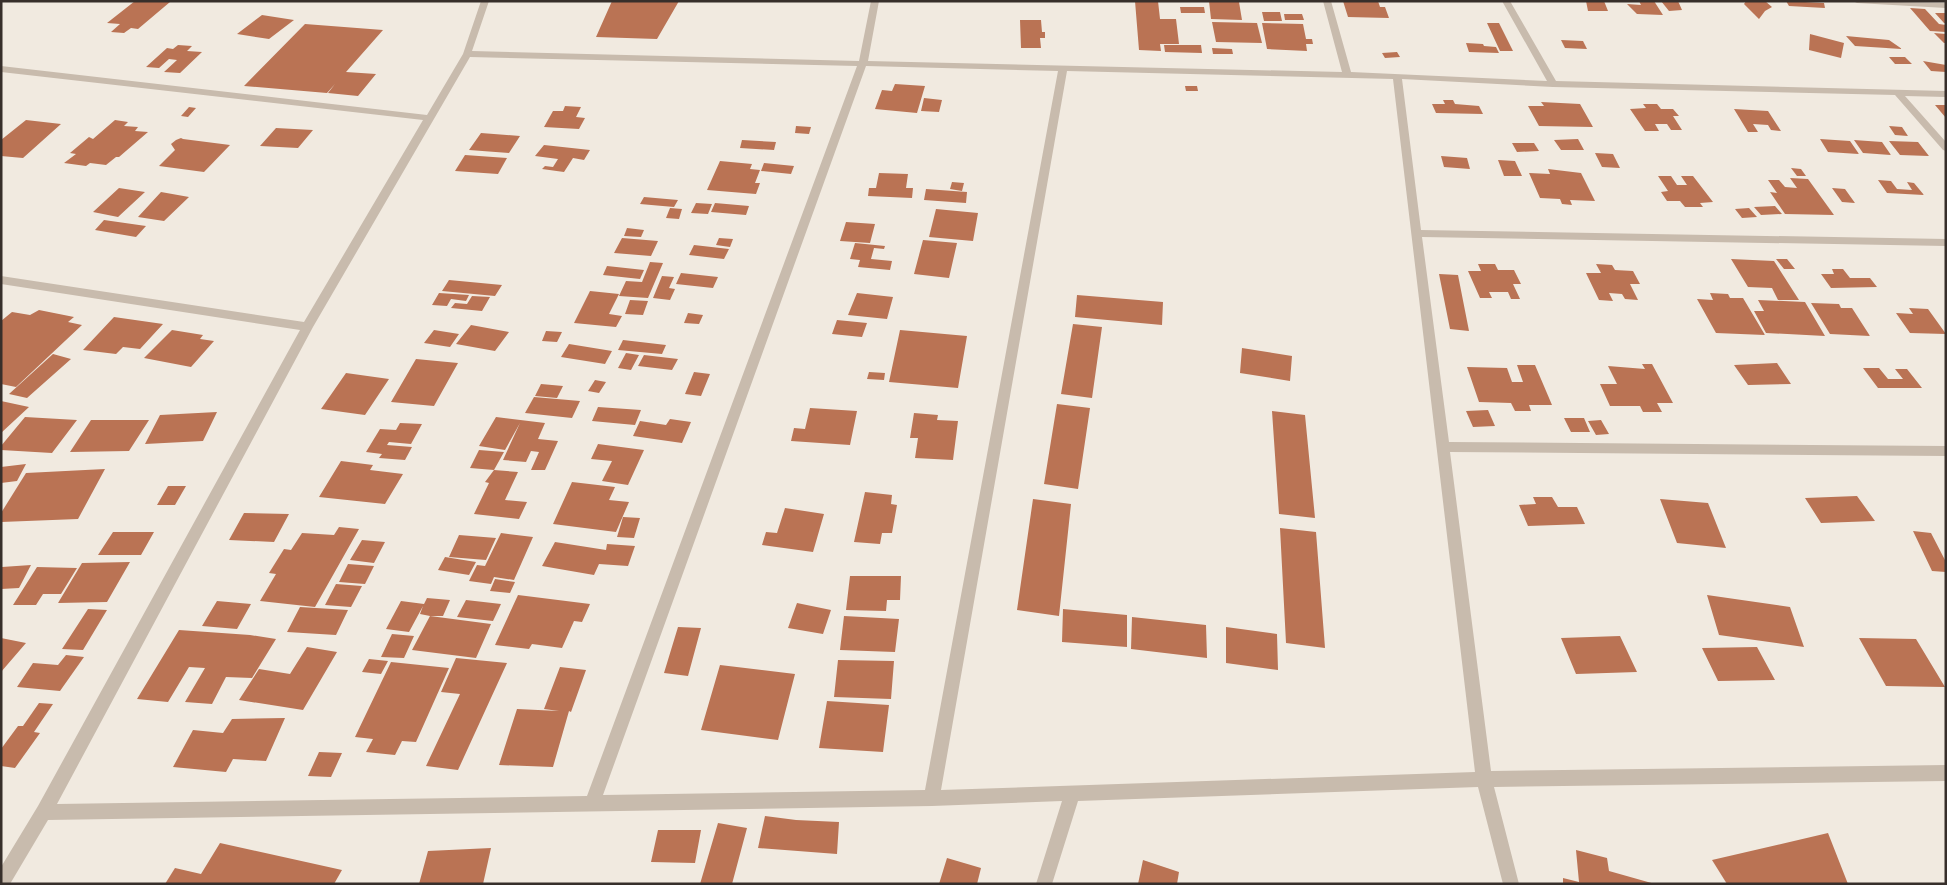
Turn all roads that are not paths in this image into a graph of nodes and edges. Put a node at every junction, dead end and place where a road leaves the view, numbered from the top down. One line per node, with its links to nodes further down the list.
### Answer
1 (485, 1): 8 (street)
2 (876, 1): 9 (street)
3 (1327, 1): 12 (street)
4 (1506, 1): 14 (street)
5 (1857, 1): 6 (street)
6 (1868, 2): 7 (street)
7 (1946, 6)
8 (467, 54): 9 (street); 17 (street)
9 (863, 64): 11 (street); 29 (street)
10 (1, 69): 17 (street)
11 (1063, 70): 12 (street); 28 (street)
12 (1347, 75): 13 (street)
13 (1397, 76): 14 (street); 19 (street)
14 (1553, 84): 15 (street)
15 (1898, 93): 16 (street); 18 (street)
16 (1946, 94)
17 (428, 118): 22 (street)
18 (1946, 148)
19 (1416, 233): 20 (street); 23 (street)
20 (1946, 243)
21 (1, 280): 22 (street)
22 (306, 328): 30 (street)
23 (1442, 447): 24 (street); 26 (street)
24 (1946, 451)
25 (1946, 772): 26 (street)
26 (1484, 779): 27 (street); 33 (street)
27 (1073, 792): 28 (street); 32 (street)
28 (932, 798): 29 (street)
29 (592, 803): 30 (street)
30 (44, 812): 31 (street)
31 (1, 883)
32 (1044, 884)
33 (1511, 884)

